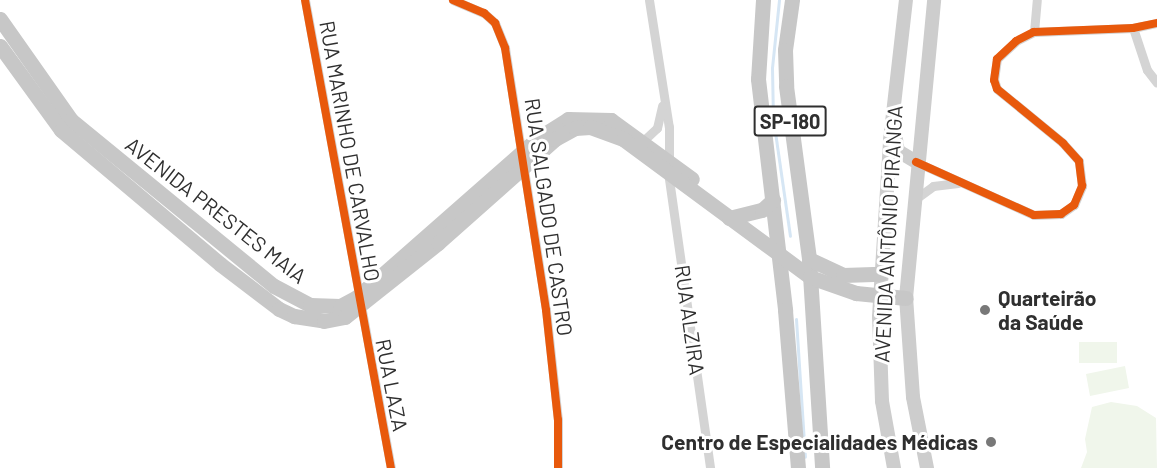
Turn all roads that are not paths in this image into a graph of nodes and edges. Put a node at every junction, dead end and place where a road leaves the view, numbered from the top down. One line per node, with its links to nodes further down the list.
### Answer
1 (305, 0): 32 (street, RUA MARINHO DE CARVALHO)
2 (453, 0): 18 (street, RUA SALGADO DE CASTRO)
3 (649, 0): 16 (street, RUA ALZIRA)
4 (763, 0): 22 (main road, SP-180)
5 (792, 0): 25 (main road, SP-180)
6 (906, 0): 15 (main road, AVENIDA ANTÔNIO PIRANGA)
7 (934, 0): 19 (main road, AVENIDA ANTÔNIO PIRANGA)
8 (1037, 0): 12 (street)
9 (0, 19): 32 (main road, AVENIDA PRESTES MAIA)
10 (1157, 23): 11 (street)
11 (1133, 28): 12 (street); 14 (street)
12 (1034, 32): 21 (street)
13 (0, 46): 32 (main road, AVENIDA PRESTES MAIA)
14 (1157, 83)
15 (895, 98): 19 (main road); 28 (main road, AVENIDA ANTÔNIO PIRANGA)
16 (662, 104): 17 (street, RUA ALZIRA); 20 (street, RUA ALZIRA)
17 (643, 141): 18 (main road, AVENIDA PRESTES MAIA); 20 (main road, AVENIDA PRESTES MAIA)
18 (524, 159): 20 (main road, AVENIDA PRESTES MAIA); 32 (main road, AVENIDA PRESTES MAIA); 34 (street, RUA SALGADO DE CASTRO)
19 (916, 162): 21 (street); 23 (main road, AVENIDA ANTÔNIO PIRANGA)
20 (664, 165): 24 (main road, AVENIDA PRESTES MAIA); 35 (street, RUA ALZIRA)
21 (961, 183): 23 (street)
22 (773, 200): 24 (main road); 26 (main road, SP-180)
23 (913, 201): 31 (main road, AVENIDA ANTÔNIO PIRANGA)
24 (729, 218): 26 (main road, AVENIDA PRESTES MAIA)
25 (807, 242): 26 (main road); 27 (main road, SP-180)
26 (779, 256): 29 (main road, AVENIDA PRESTES MAIA); 36 (main road, SP-180)
27 (809, 259): 28 (main road); 29 (main road, SP-180)
28 (881, 274): 30 (main road, AVENIDA ANTÔNIO PIRANGA)
29 (810, 277): 30 (main road, AVENIDA PRESTES MAIA); 37 (main road, SP-180)
30 (880, 296): 31 (main road, AVENIDA PRESTES MAIA); 38 (main road, AVENIDA ANTÔNIO PIRANGA)
31 (906, 298): 39 (main road, AVENIDA ANTÔNIO PIRANGA)
32 (358, 302): 33 (street, RUA LAZA)
33 (391, 468)
34 (558, 468)
35 (710, 468)
36 (798, 468)
37 (822, 468)
38 (894, 468)
39 (927, 468)

